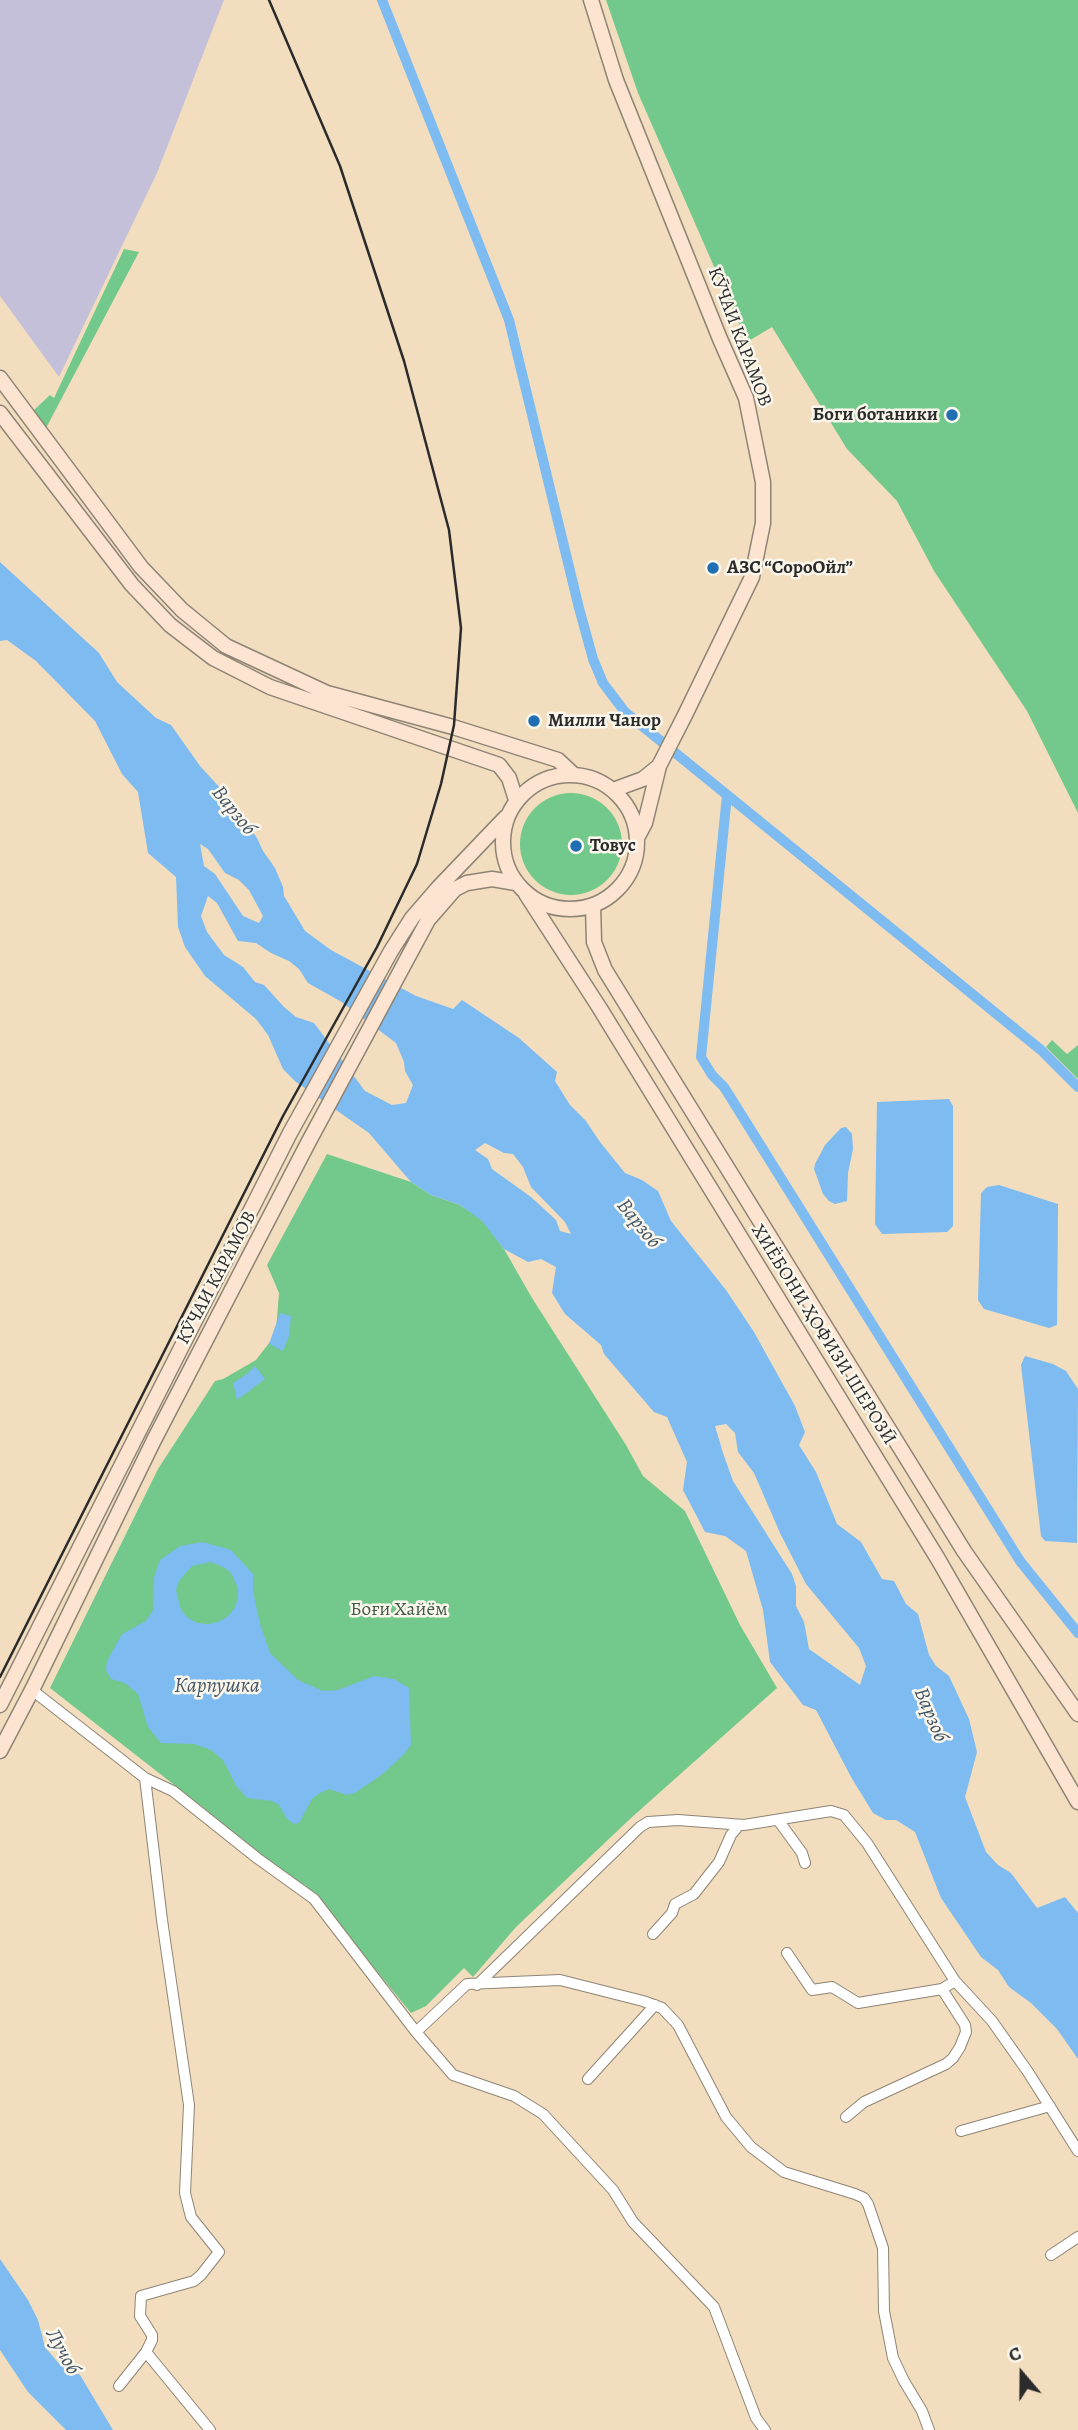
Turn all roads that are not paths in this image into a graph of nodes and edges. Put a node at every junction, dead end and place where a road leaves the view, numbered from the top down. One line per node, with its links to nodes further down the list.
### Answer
1 (591, 0): 6 (main road, КӮЧАИ КАРАМОВ)
2 (0, 377): 4 (main road)
3 (0, 413): 5 (main road)
4 (113, 529): 5 (main road); 7 (main road)
5 (96, 541): 9 (main road)
6 (659, 766): 8 (main road); 11 (main road, КӮЧАИ КАРАМОВ)
7 (573, 774): 8 (main road); 9 (main road, ХИЁБОНИ ҲОФИЗИ ШЕРОЗӢ)
8 (613, 790): 11 (main road)
9 (516, 800): 10 (main road, ХИЁБОНИ ҲОФИЗИ ШЕРОЗӢ)
10 (506, 817): 12 (main road, ХИЁБОНИ ҲОФИЗИ ШЕРОЗӢ); 14 (main road, КӮЧАИ КАРАМОВ)
11 (637, 838): 13 (main road)
12 (521, 888): 13 (main road); 15 (main road, КӮЧАИ КАРАМОВ); 21 (main road, ХИЁБОНИ ҲОФИЗИ ШЕРОЗӢ)
13 (593, 905): 18 (main road, ХИЁБОНИ ҲОФИЗИ ШЕРОЗӢ)
14 (59, 1587): 15 (main road); 17 (main road, КӮЧАИ КАРАМОВ)
15 (76, 1597): 16 (main road, КӮЧАИ КАРАМОВ)
16 (32, 1690): 19 (main road, КӮЧАИ КАРАМОВ); 20 (street)
17 (0, 1705)
18 (1078, 1714)
19 (0, 1751)
20 (145, 1778): 31 (street); 39 (street)
21 (1078, 1802)
22 (778, 1820): 23 (street); 24 (street); 27 (street)
23 (739, 1825): 25 (street); 28 (street)
24 (805, 1863)
25 (653, 1934)
26 (787, 1953): 29 (street)
27 (955, 1981): 29 (street); 33 (street)
28 (477, 1985): 30 (street); 31 (street)
29 (942, 1989): 34 (street)
30 (655, 2005): 32 (street); 43 (street)
31 (415, 2032): 42 (street)
32 (587, 2079)
33 (1050, 2106): 35 (street); 36 (street)
34 (846, 2117)
35 (961, 2131)
36 (1078, 2151)
37 (1078, 2238): 38 (street)
38 (1051, 2255)
39 (146, 2353): 40 (street); 41 (street)
40 (119, 2386)
41 (211, 2430)
42 (765, 2430)
43 (929, 2430)

